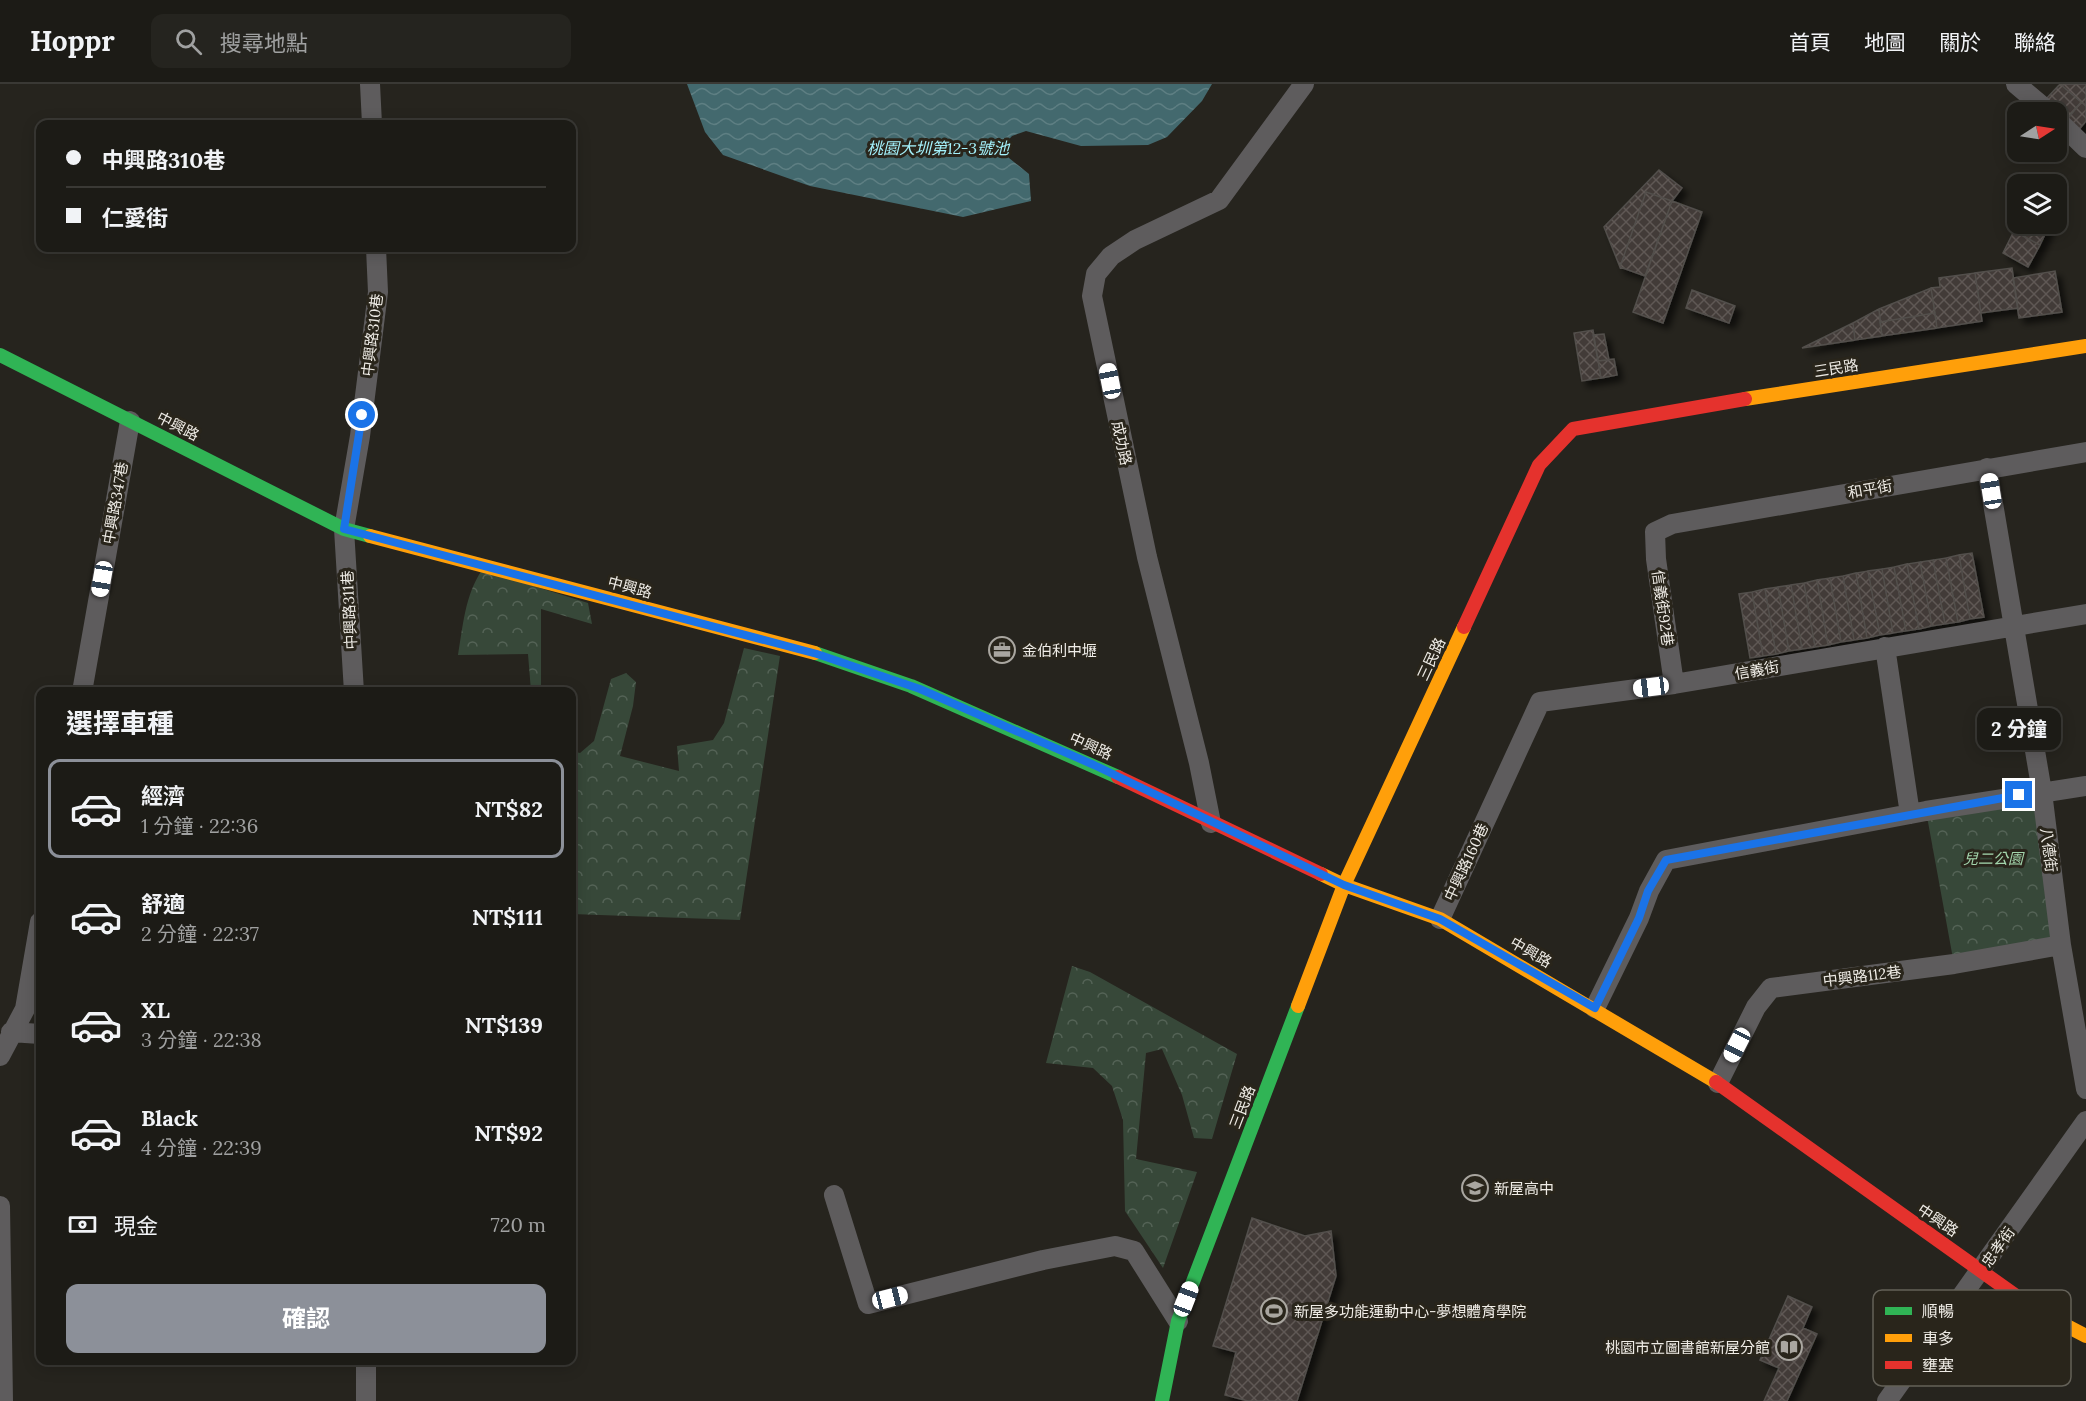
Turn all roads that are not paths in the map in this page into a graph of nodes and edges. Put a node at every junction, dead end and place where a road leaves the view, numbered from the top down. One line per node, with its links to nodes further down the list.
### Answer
1 (370, 84): 5 (street)
2 (1304, 84): 26 (street, 成功路)
3 (2016, 84): 4 (street)
4 (2037, 102)
5 (372, 120)
6 (2067, 130): 7 (street)
7 (2086, 148)
8 (376, 252): 14 (street, 中興路310巷)
9 (2086, 346): 27 (street, 三民路)
10 (1, 356): 11 (street, 中興路)
11 (130, 421): 14 (street, 中興路); 20 (street, 中興路347巷)
12 (2086, 452): 13 (street, 和平街)
13 (1987, 468): 15 (street, 和平街); 17 (street, 八德街)
14 (344, 529): 21 (street, 中興路311巷); 26 (street, 中興路)
15 (1655, 532): 19 (street, 信義街92巷)
16 (2086, 614): 17 (street, 信義街)
17 (2013, 625): 18 (street, 信義街); 23 (street, 八德街)
18 (1885, 648): 19 (street, 信義街); 25 (street)
19 (1674, 684): 24 (street, 信義街)
20 (83, 687)
21 (354, 687)
22 (2086, 786): 23 (street)
23 (2042, 792): 25 (street); 30 (street, 八德街)
24 (1492, 806): 28 (street, 中興路160巷)
25 (1910, 814): 31 (street)
26 (1211, 822): 27 (street, 中興路)
27 (1344, 885): 28 (street, 中興路); 43 (street, 三民路)
28 (1440, 919): 31 (street, 中興路)
29 (36, 945): 32 (street)
30 (2061, 945): 35 (street, 中興路112巷); 36 (street, 八德街)
31 (1595, 1008): 35 (street, 中興路)
32 (11, 1032): 33 (street); 34 (street)
33 (36, 1034)
34 (0, 1056)
35 (1718, 1083): 40 (street, 中興路)
36 (2086, 1089)
37 (2086, 1121): 40 (street, 忠孝街)
38 (834, 1195): 43 (street)
39 (0, 1206): 49 (street)
40 (1983, 1270): 41 (street, 忠孝街); 42 (street, 中興路)
41 (1969, 1290)
42 (2010, 1290)
43 (1178, 1321): 51 (street, 三民路)
44 (2071, 1328): 45 (street, 中興路)
45 (2086, 1336)
46 (366, 1365): 50 (street)
47 (1900, 1386): 48 (street, 忠孝街)
48 (1890, 1400)
49 (3, 1401)
50 (366, 1401)
51 (1162, 1401)

